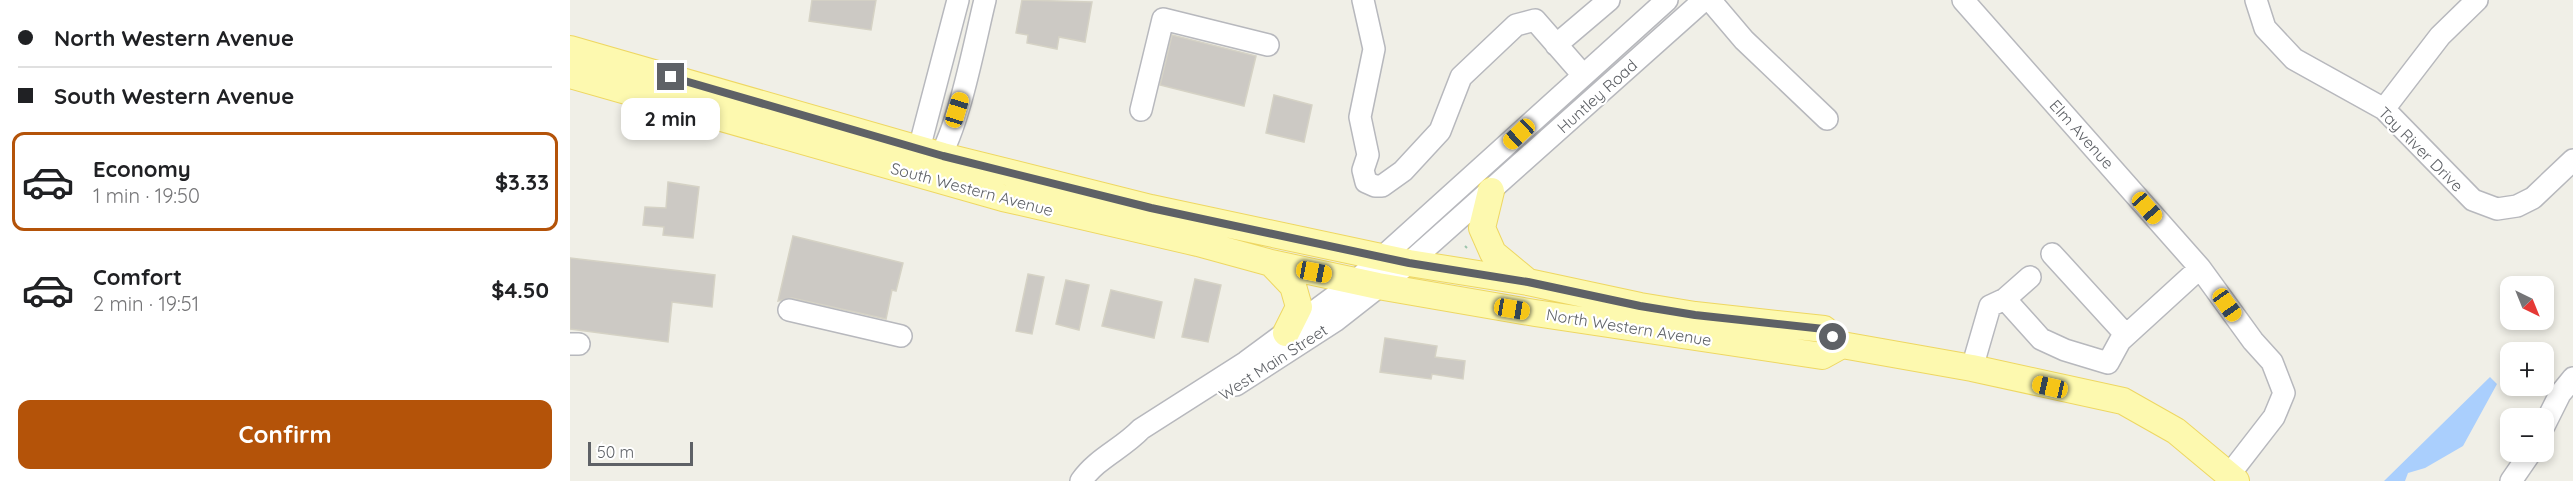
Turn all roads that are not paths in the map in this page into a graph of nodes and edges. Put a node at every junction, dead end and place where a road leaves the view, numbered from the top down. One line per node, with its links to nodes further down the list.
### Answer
1 (958, 0): 19 (street)
2 (985, 0): 19 (street)
3 (1363, 0): 12 (street)
4 (1608, 0): 12 (street)
5 (1667, 0): 15 (street, Huntley Road)
6 (1704, 0): 22 (street, Huntley Road)
7 (1710, 0): 18 (street)
8 (1964, 0): 27 (street, Elm Avenue)
9 (2256, 0): 16 (street, Tay River Drive)
10 (2477, 0): 16 (street)
11 (1268, 45): 17 (street)
12 (1556, 45): 15 (street)
13 (570, 49): 19 (main road, South Western Avenue)
14 (570, 75): 21 (main road, South Western Avenue)
15 (1583, 75): 24 (street, Huntley Road)
16 (2384, 109): 20 (street, Tay River Drive)
17 (1141, 110)
18 (1827, 119)
19 (931, 152): 21 (street); 24 (main road, South Western Avenue)
20 (2573, 160)
21 (925, 177): 25 (main road, South Western Avenue)
22 (1491, 191): 26 (street, Huntley Road); 29 (main road)
23 (2052, 254): 34 (street)
24 (1384, 258): 26 (main road, South Western Avenue); 30 (street, West Main Street)
25 (1271, 263): 30 (main road, South Western Avenue); 33 (main road)
26 (1409, 263): 29 (main road, North Western Avenue); 30 (street, West Main Street)
27 (2200, 268): 34 (street); 42 (street, Elm Avenue)
28 (2030, 277): 31 (street)
29 (1528, 282): 36 (main road, North Western Avenue)
30 (1368, 283): 33 (street, West Main Street); 36 (main road, North Western Avenue); 40 (street, West Main Street)
31 (2006, 299): 34 (street); 37 (street)
32 (789, 310): 35 (street)
33 (1287, 333): 40 (street, West Main Street)
34 (2126, 335)
35 (901, 336)
36 (1842, 345): 37 (main road, North Western Avenue)
37 (1972, 368): 42 (main road, North Western Avenue)
38 (2573, 378): 39 (street)
39 (2553, 408)
40 (1128, 442): 43 (street, West Main Street)
41 (2524, 462): 44 (street)
42 (2232, 478)
43 (1081, 481)
44 (2511, 481)

